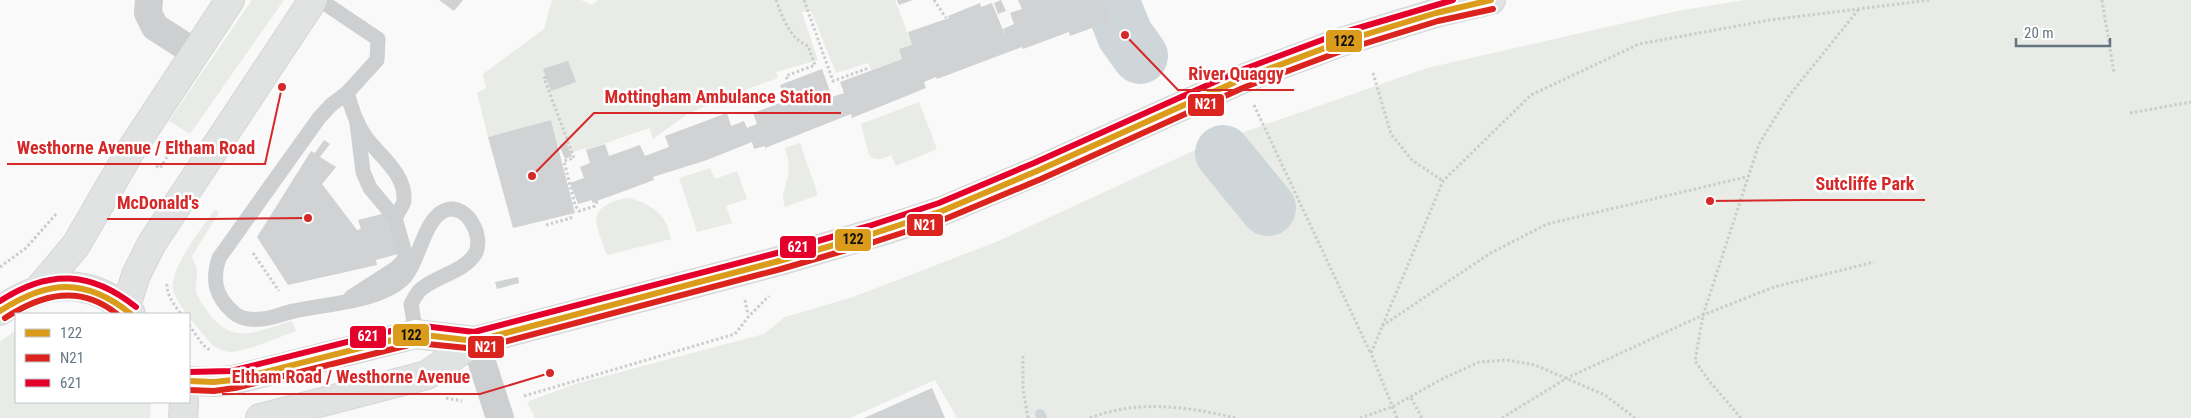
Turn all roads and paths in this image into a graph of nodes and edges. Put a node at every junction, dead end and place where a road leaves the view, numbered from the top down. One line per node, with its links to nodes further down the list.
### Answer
1 (149, 0): 13 (street)
2 (230, 0): 13 (highway)
3 (313, 0): 41 (highway)
4 (320, 0): 20 (lane)
5 (776, 0): 19 (path)
6 (804, 0): 14 (path)
7 (934, 0): 12 (path)
8 (1491, 0): 18 (highway)
9 (1930, 0): 11 (path)
10 (2102, 0): 16 (path)
11 (1859, 9): 26 (path); 27 (path)
12 (946, 18)
13 (194, 52): 37 (highway)
14 (867, 72)
15 (1372, 73): 27 (path)
16 (2114, 73)
17 (546, 77): 28 (path)
18 (1242, 79): 48 (highway); 50 (path)
19 (788, 82)
20 (347, 93): 23 (lane); 33 (lane)
21 (2191, 102): 22 (path)
22 (2130, 113)
23 (357, 123): 31 (lane); 31 (lane)
24 (186, 152): 25 (path)
25 (149, 162)
26 (1747, 177): 44 (path); 46 (path)
27 (1443, 181): 46 (path)
28 (597, 201)
29 (59, 209): 35 (path)
30 (570, 214): 32 (path)
31 (395, 218): 39 (lane)
32 (546, 224)
33 (239, 233): 42 (path); 42 (lane)
34 (1874, 262): 44 (path)
35 (0, 267)
36 (168, 280): 43 (path)
37 (39, 290): 40 (highway); 41 (highway)
38 (744, 296): 54 (path)
39 (348, 300): 42 (lane); 47 (lane)
40 (0, 311)
41 (128, 311)
42 (292, 311)
43 (180, 313)
44 (1703, 315): 52 (path); 69 (path)
45 (190, 326): 49 (path)
46 (1382, 326): 50 (path)
47 (416, 334): 48 (highway); 53 (highway)
48 (475, 341): 59 (highway); 60 (street)
49 (218, 353)
50 (1371, 353): 57 (path)
51 (1023, 356): 61 (path)
52 (1567, 378): 55 (path); 67 (path); 68 (path)
53 (190, 381)
54 (526, 395)
55 (1411, 398): 57 (path); 66 (path)
56 (184, 403): 58 (highway)
57 (1392, 407): 64 (path); 65 (path)
58 (183, 418)
59 (260, 418)
60 (500, 418)
61 (1028, 418)
62 (1090, 418): 63 (path)
63 (1236, 418)
64 (1360, 418)
65 (1397, 418)
66 (1422, 418)
67 (1502, 418)
68 (1635, 418)
69 (1741, 418)

